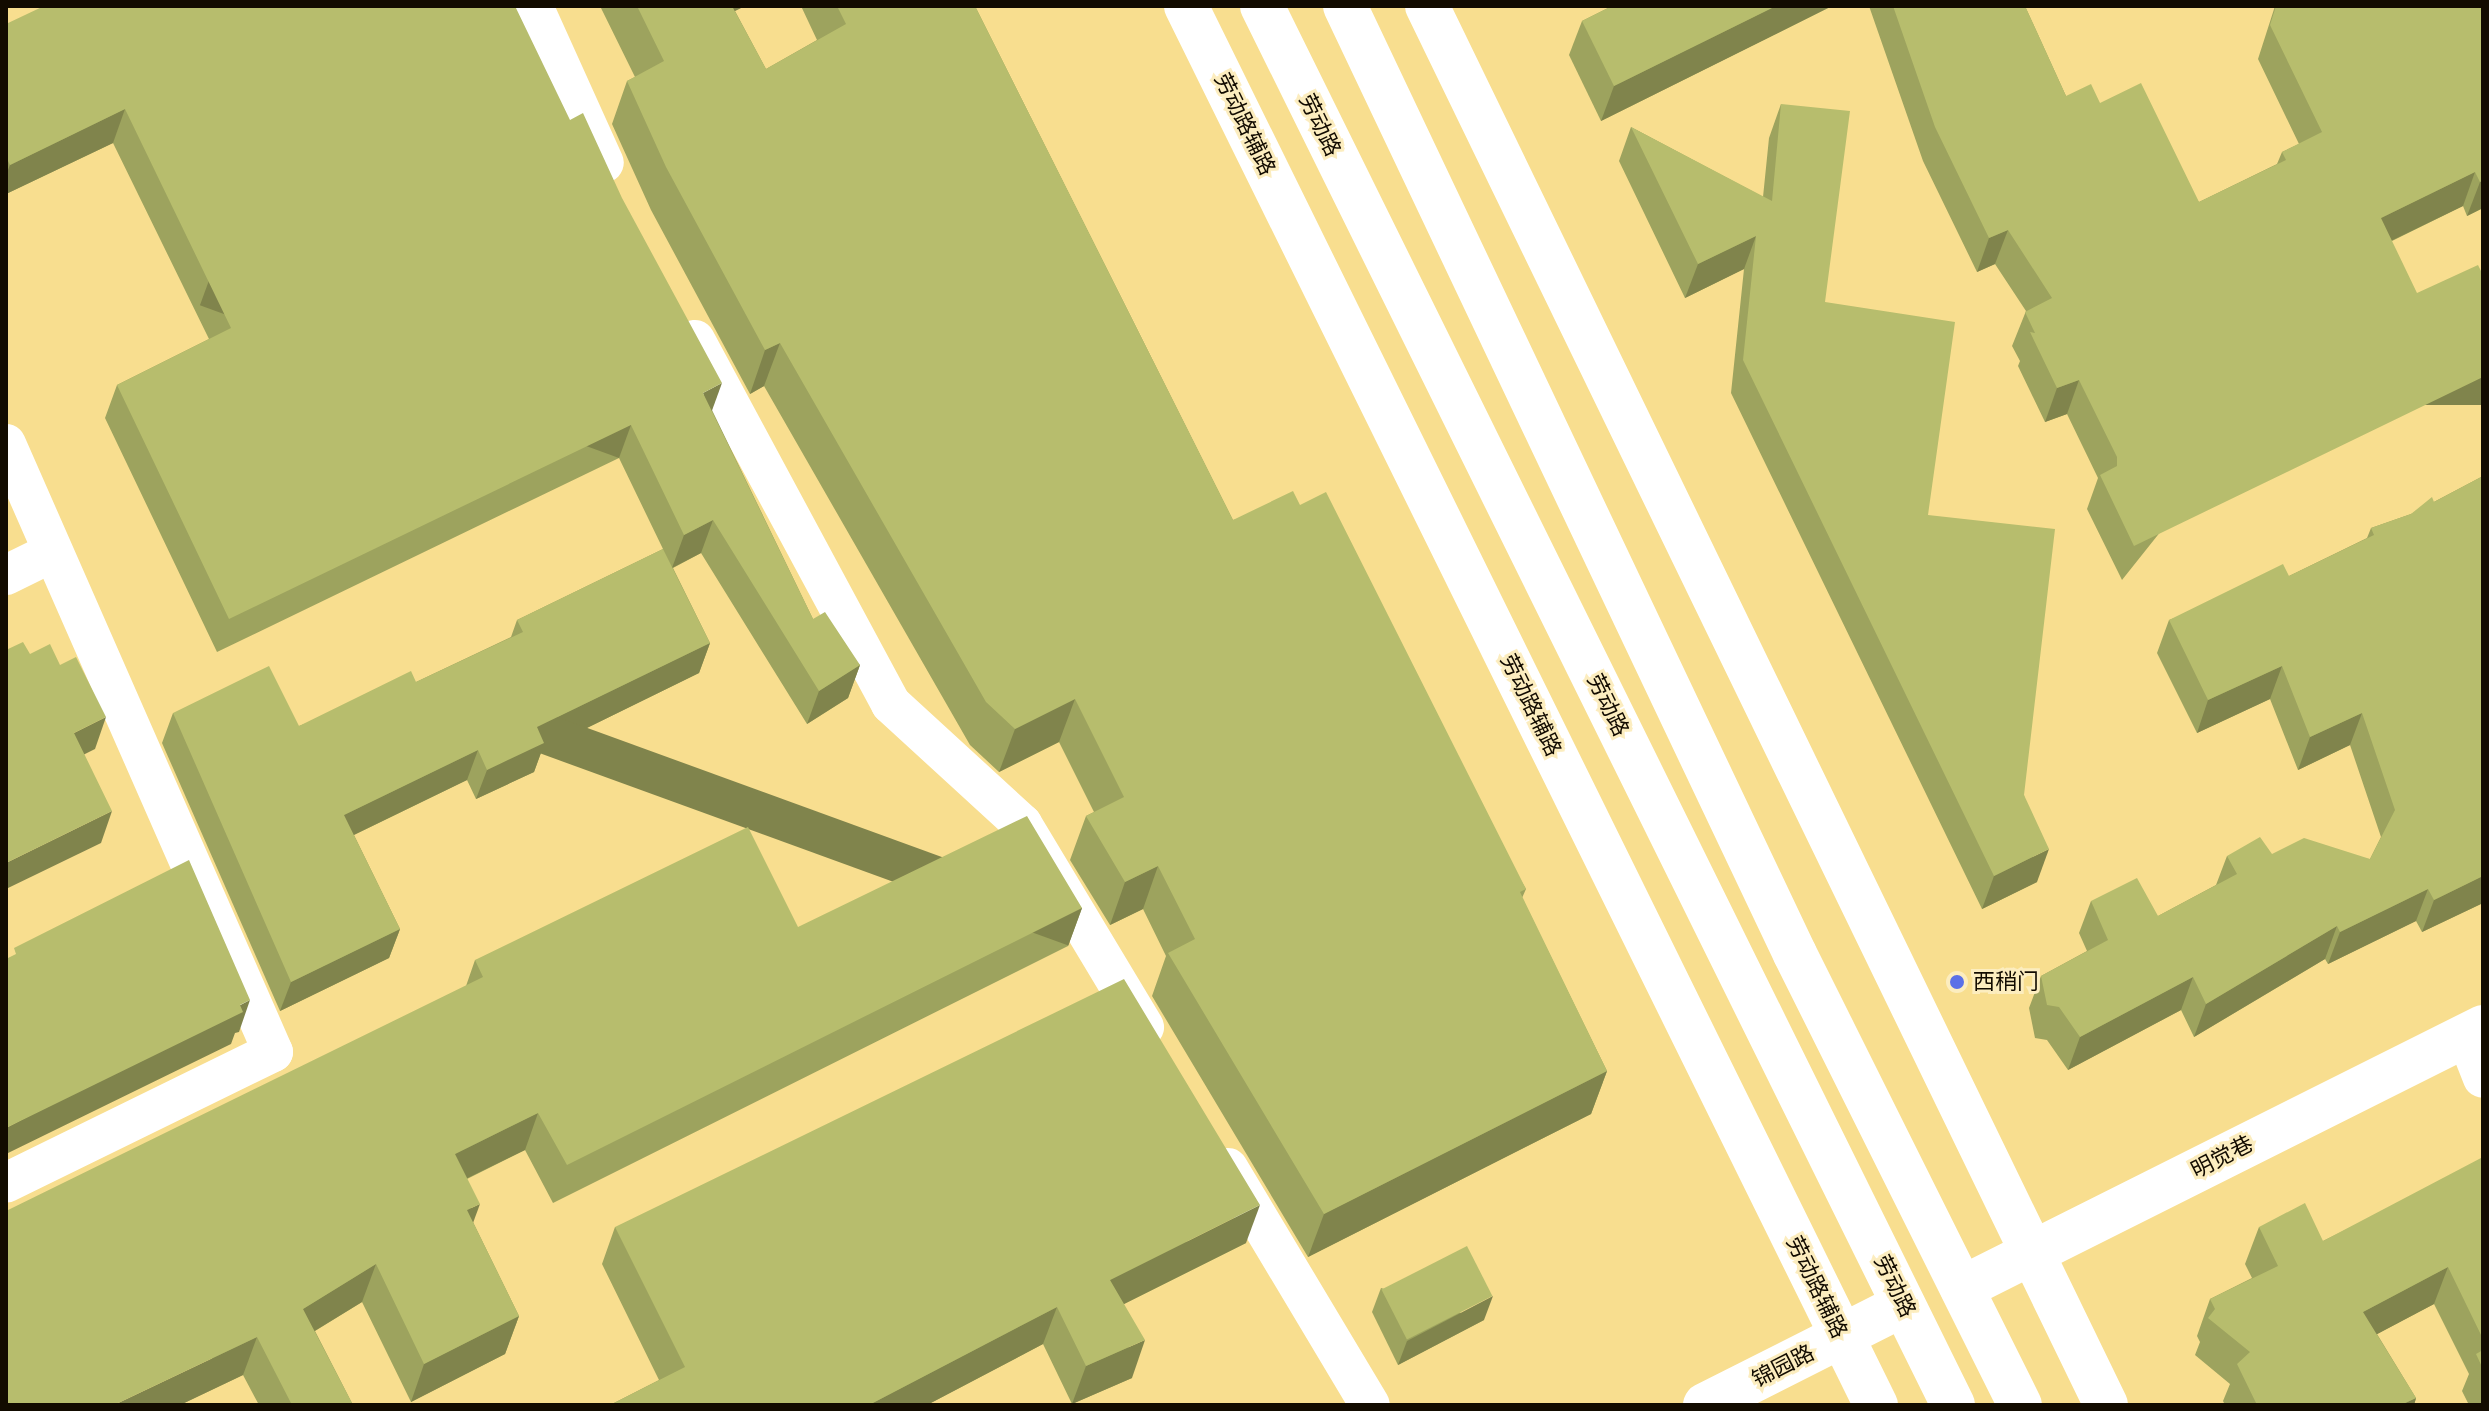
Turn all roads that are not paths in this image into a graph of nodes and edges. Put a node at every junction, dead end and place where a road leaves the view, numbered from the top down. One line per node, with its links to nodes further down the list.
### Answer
1 (533, 6): 6 (street)
2 (1186, 6): 19 (street, 劳动路辅路)
3 (1262, 6): 18 (street, 劳动路)
4 (1345, 6): 17 (street)
5 (1427, 6): 16 (street)
6 (617, 191)
7 (674, 303): 12 (street)
8 (6, 444): 9 (street)
9 (53, 552): 10 (street); 15 (street)
10 (6, 575)
11 (2474, 1031): 13 (street); 16 (street, 明觉巷)
12 (1160, 1053)
13 (2483, 1078)
14 (1208, 1135): 20 (street)
15 (6, 1183)
16 (2031, 1253): 17 (street, 明觉巷); 25 (street)
17 (1962, 1288): 24 (street)
18 (1903, 1305): 19 (street, 锦园路); 23 (street, 劳动路)
19 (1842, 1336): 21 (street, 锦园路); 22 (street, 劳动路辅路)
20 (1370, 1405)
21 (1705, 1405)
22 (1876, 1405)
23 (1953, 1405)
24 (2020, 1405)
25 (2106, 1405)

